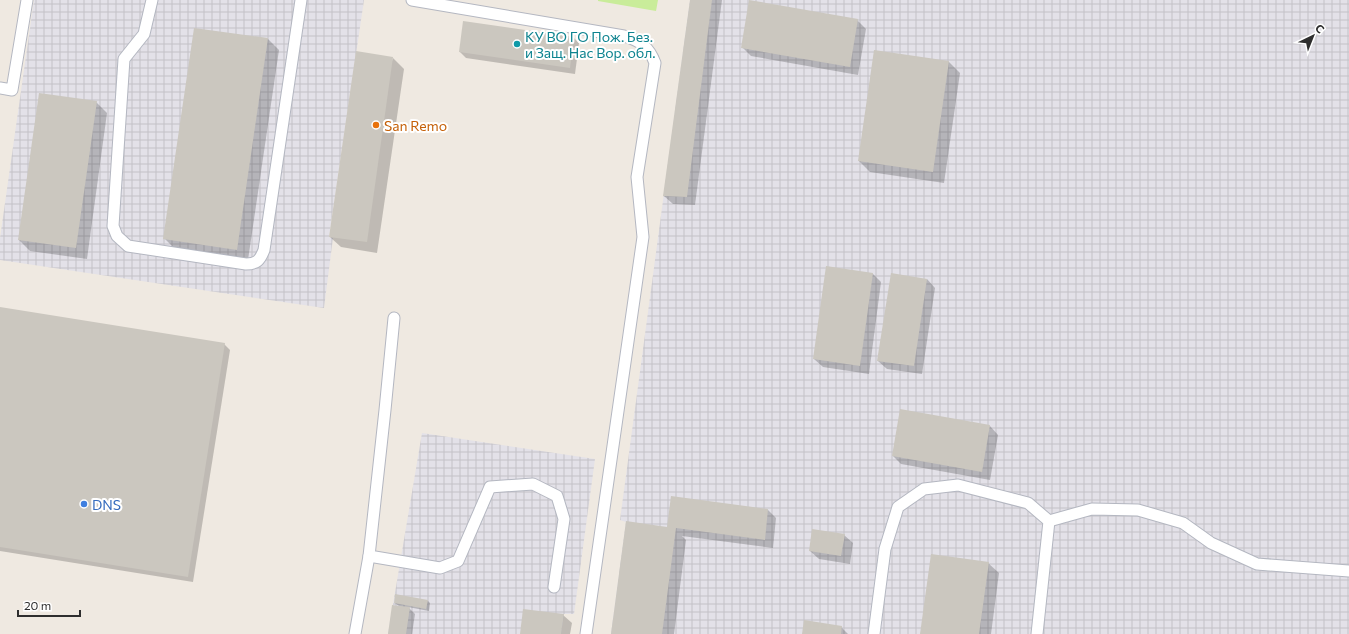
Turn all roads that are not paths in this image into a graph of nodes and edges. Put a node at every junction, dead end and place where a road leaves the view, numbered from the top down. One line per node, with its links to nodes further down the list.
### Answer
1 (27, 0): 5 (lane)
2 (152, 0): 3 (lane)
3 (301, 0)
4 (412, 0): 12 (lane)
5 (0, 88)
6 (394, 318): 8 (lane)
7 (1049, 521): 9 (lane); 13 (lane); 14 (lane)
8 (369, 556): 10 (lane); 11 (lane)
9 (1349, 571)
10 (554, 587)
11 (354, 634)
12 (586, 634)
13 (874, 634)
14 (1037, 634)

